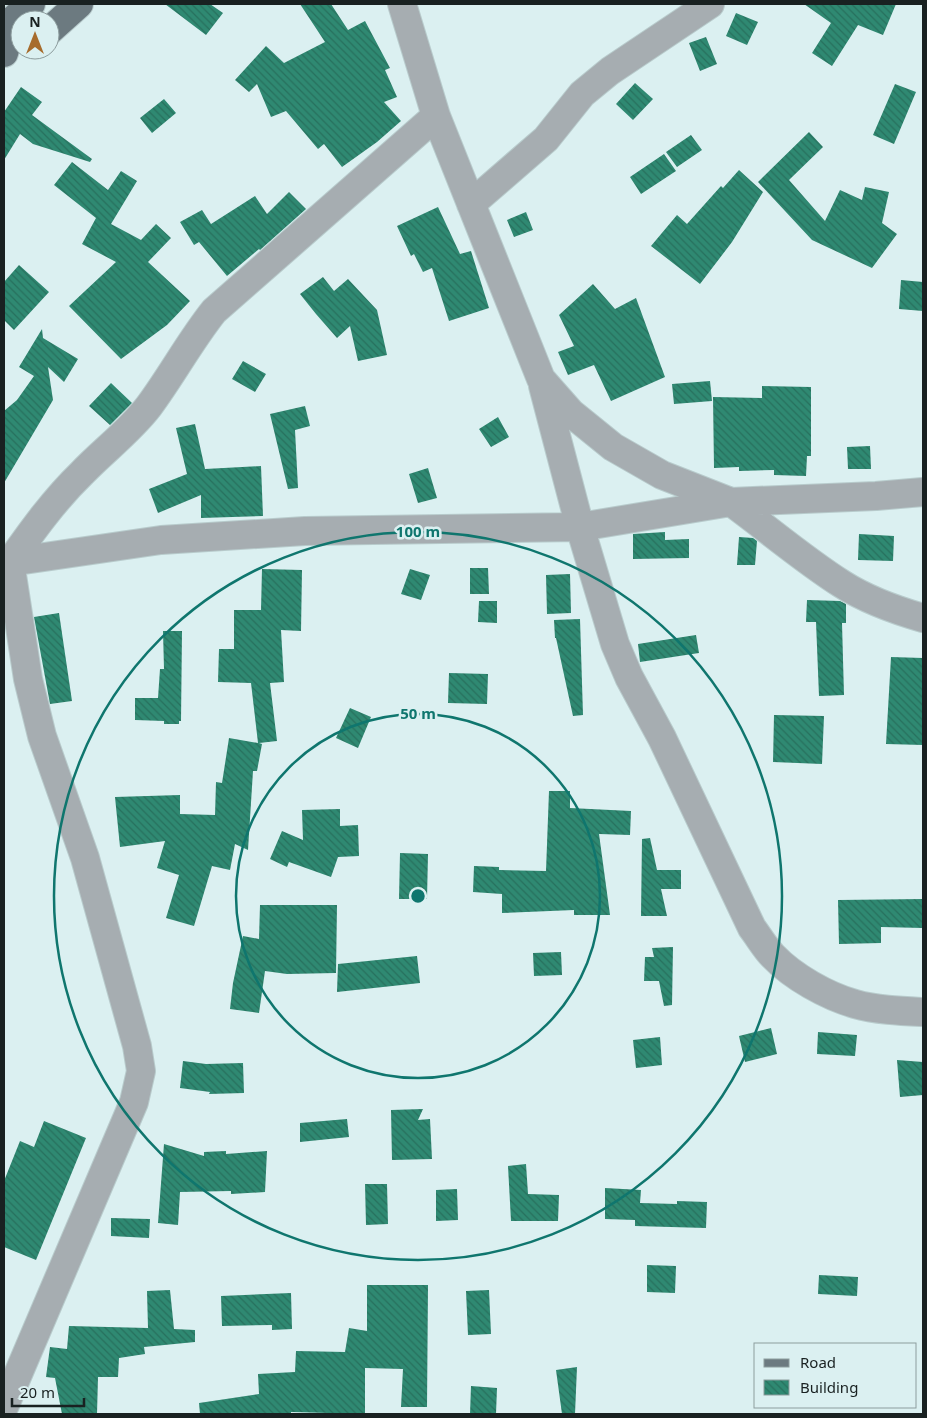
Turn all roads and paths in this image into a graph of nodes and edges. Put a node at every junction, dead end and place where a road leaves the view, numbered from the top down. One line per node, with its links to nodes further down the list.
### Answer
1 (31, 4): 6 (main road)
2 (79, 4): 5 (main road)
3 (402, 4): 7 (street)
4 (710, 4): 8 (street)
5 (60, 21)
6 (4, 53)
7 (436, 116): 8 (street); 13 (street)
8 (472, 204): 9 (street)
9 (541, 380): 11 (street); 12 (street)
10 (923, 492): 11 (street)
11 (731, 502): 12 (street); 14 (street)
12 (580, 527): 13 (street); 15 (street)
13 (7, 563): 16 (street)
14 (923, 618)
15 (923, 1012)
16 (4, 1407)

